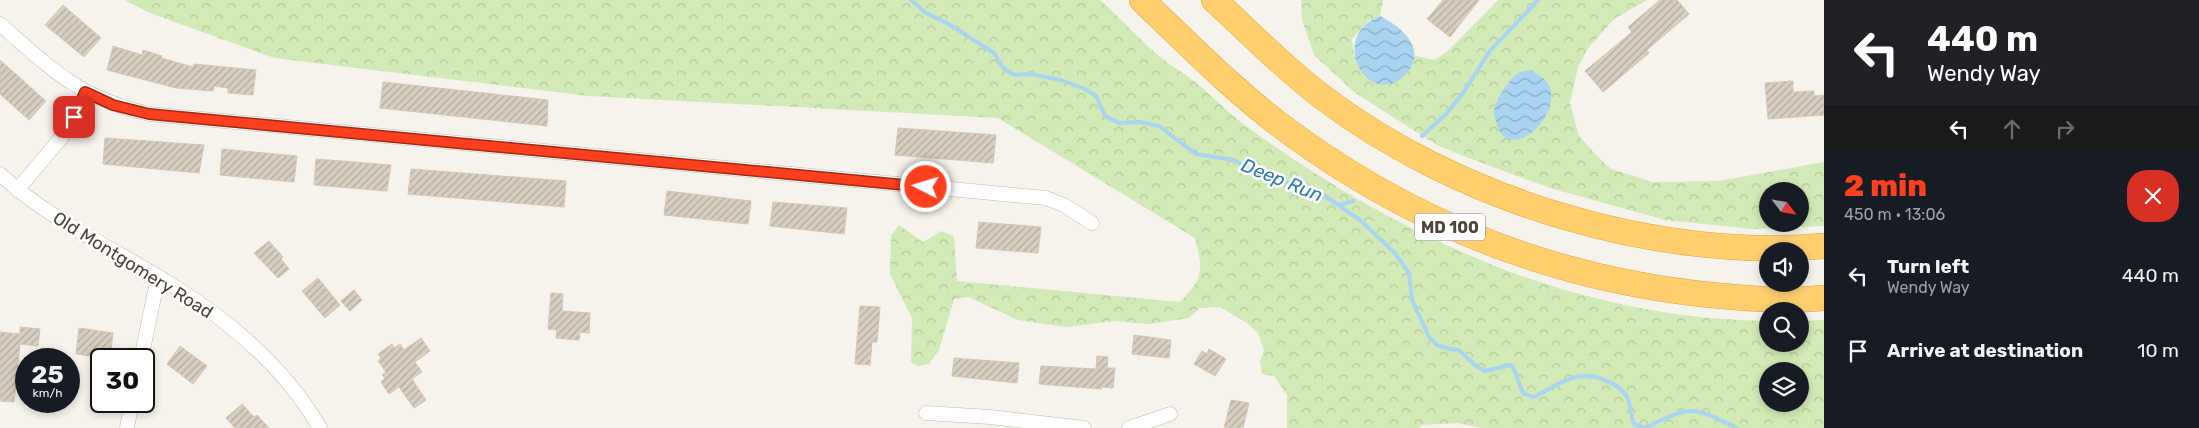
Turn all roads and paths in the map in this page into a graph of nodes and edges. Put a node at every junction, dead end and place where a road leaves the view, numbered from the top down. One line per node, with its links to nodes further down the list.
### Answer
1 (1142, 0): 10 (highway, MD 100)
2 (1214, 0): 8 (highway, MD 100)
3 (0, 24): 4 (street)
4 (85, 92): 6 (street); 7 (street)
5 (0, 174): 6 (street, Old Montgomery Road)
6 (17, 190): 9 (street, Old Montgomery Road)
7 (1092, 224)
8 (1824, 246)
9 (158, 277): 11 (street); 17 (street, Old Montgomery Road)
10 (1824, 298)
11 (143, 348)
12 (130, 413): 16 (street)
13 (926, 413): 15 (street)
14 (1170, 414): 19 (street)
15 (990, 422): 18 (street)
16 (127, 428)
17 (320, 428)
18 (1084, 428)
19 (1129, 428)

